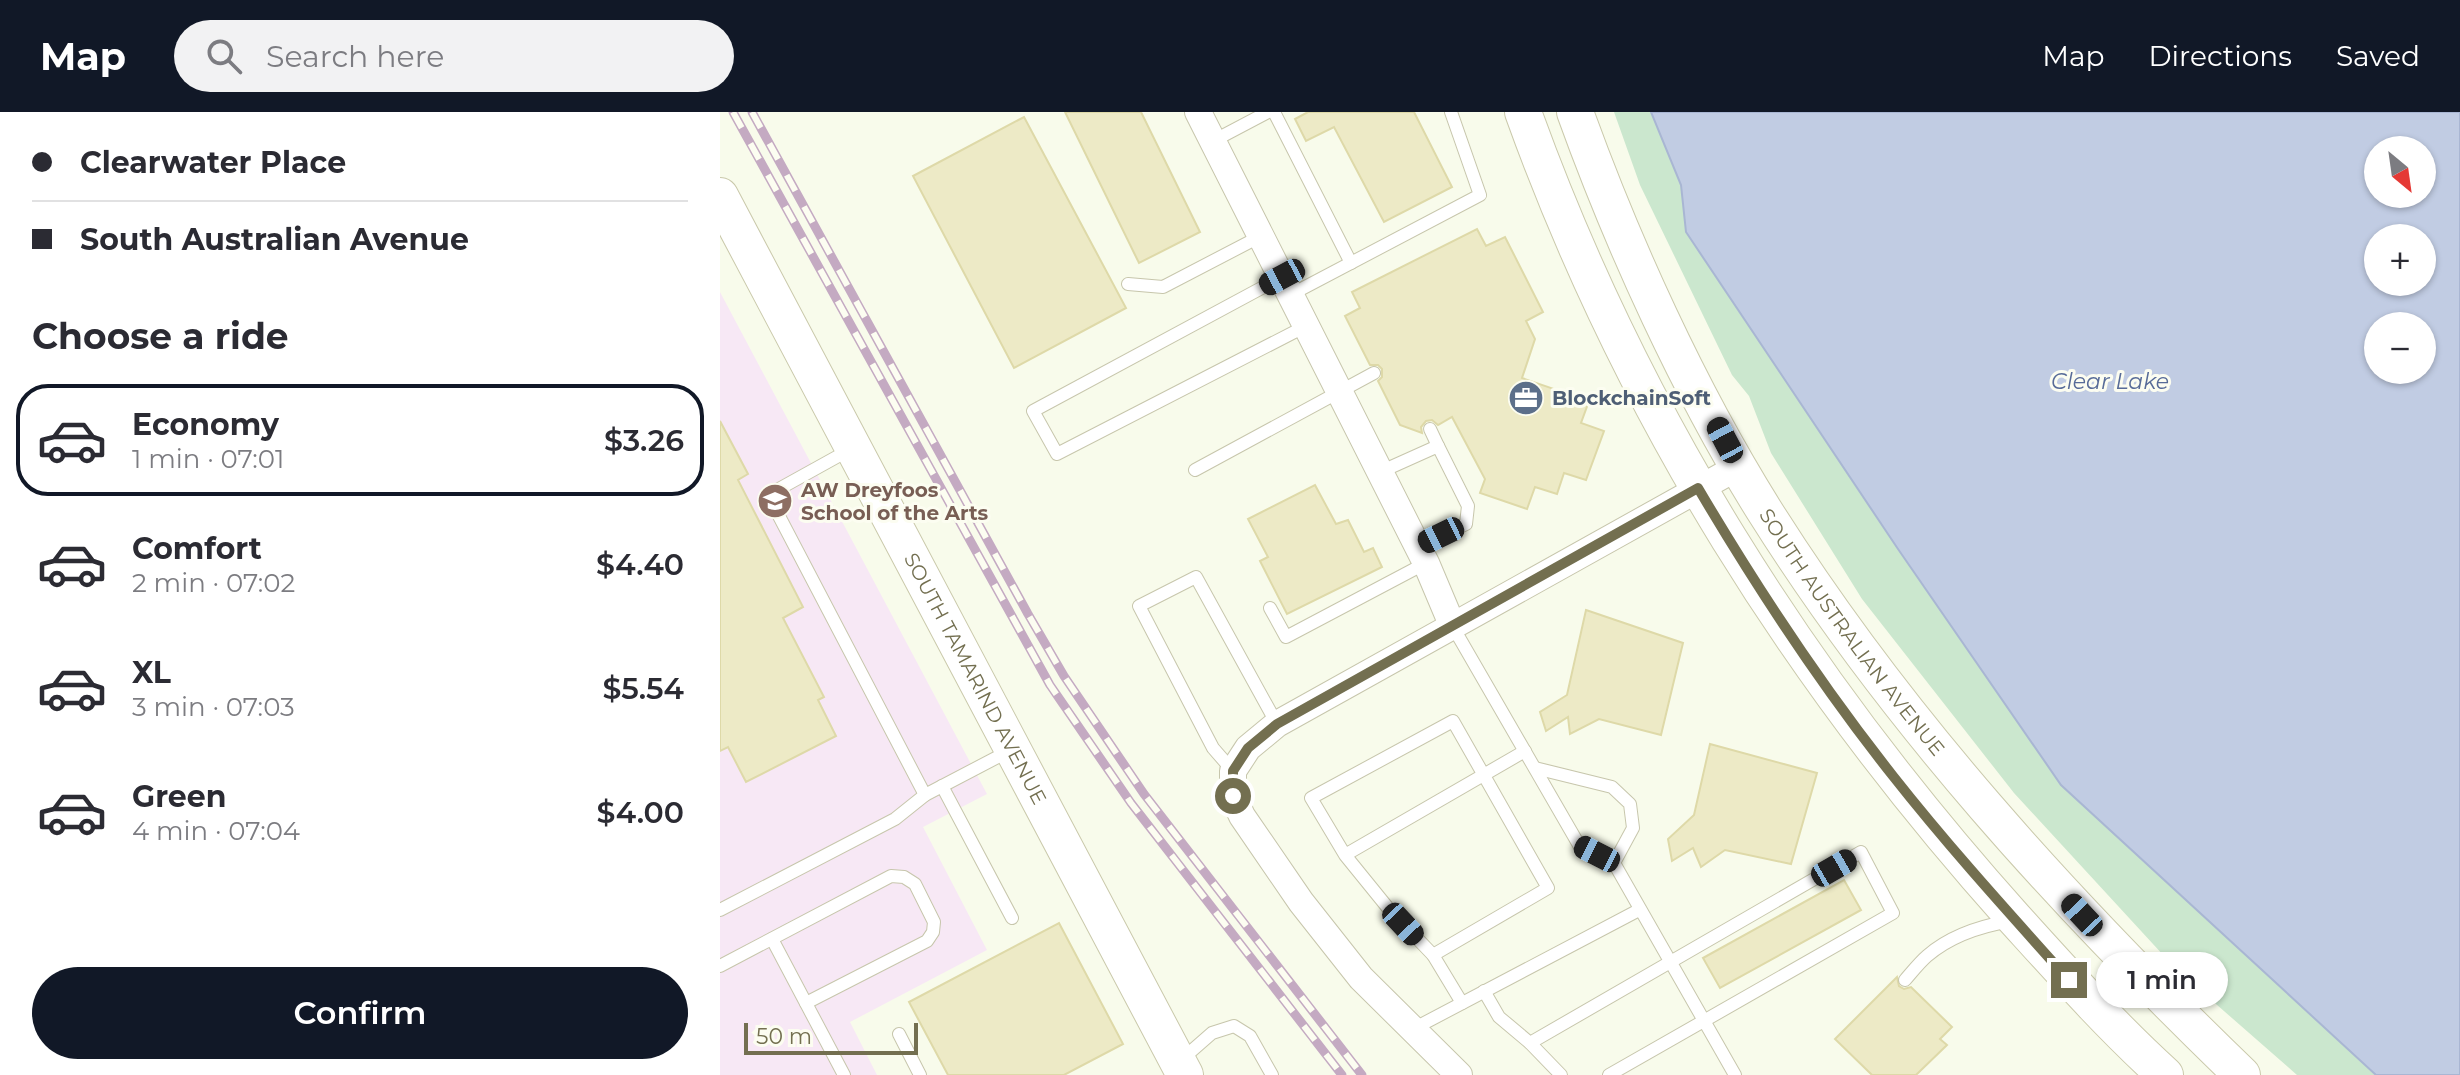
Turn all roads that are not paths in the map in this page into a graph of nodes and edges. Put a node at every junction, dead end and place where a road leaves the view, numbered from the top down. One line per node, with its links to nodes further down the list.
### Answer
1 (1198, 112): 7 (street)
2 (1268, 112): 7 (lane)
3 (1274, 112): 10 (lane)
4 (1451, 112): 10 (lane)
5 (1523, 112): 22 (main road)
6 (1575, 112): 19 (main road, SOUTH AUSTRALIAN AVENUE)
7 (1213, 141): 9 (street)
8 (720, 196): 18 (main road, SOUTH TAMARIND AVENUE)
9 (1261, 236): 11 (lane); 12 (street)
10 (1351, 263): 12 (lane)
11 (1128, 284)
12 (1286, 286): 13 (street); 13 (lane)
13 (1306, 326): 15 (street)
14 (1374, 373): 15 (lane)
15 (1339, 391): 20 (lane); 21 (street)
16 (1430, 429): 17 (lane)
17 (1438, 446): 21 (lane); 23 (lane)
18 (853, 448): 27 (main road, SOUTH TAMARIND AVENUE); 33 (lane)
19 (1738, 467): 22 (street); 61 (main road, SOUTH AUSTRALIAN AVENUE)
20 (1195, 470)
21 (1380, 472): 23 (street)
22 (1698, 488): 25 (street); 39 (main road)
23 (1422, 555): 24 (lane); 25 (street)
24 (1270, 608)
25 (1453, 627): 26 (street); 28 (lane)
26 (1277, 724): 30 (street); 30 (lane)
27 (1012, 749): 32 (lane); 52 (main road, SOUTH TAMARIND AVENUE)
28 (1525, 751): 29 (lane); 31 (lane)
29 (1535, 768): 35 (lane); 35 (lane)
30 (1233, 771): 49 (street)
31 (1484, 774): 34 (lane); 34 (lane); 41 (lane)
32 (942, 786): 33 (lane); 38 (lane)
33 (925, 795): 36 (lane)
34 (1345, 855): 41 (lane)
35 (1614, 863): 37 (lane)
36 (720, 910)
37 (1639, 910): 42 (lane); 45 (lane)
38 (1012, 918)
39 (2016, 920): 44 (lane); 60 (main road)
40 (772, 939): 43 (lane); 46 (lane); 46 (lane)
41 (1433, 955): 47 (lane)
42 (1670, 961): 48 (lane); 48 (lane); 51 (lane)
43 (720, 966)
44 (1905, 980)
45 (1484, 991): 47 (lane); 51 (lane)
46 (806, 1003): 54 (lane)
47 (1462, 1003): 49 (lane)
48 (1704, 1021): 53 (lane); 59 (lane)
49 (1413, 1029): 57 (street)
50 (899, 1034): 55 (lane)
51 (1530, 1043): 58 (lane)
52 (1173, 1071): 56 (lane)
53 (1733, 1074)
54 (844, 1075)
55 (920, 1075)
56 (1272, 1075)
57 (1459, 1075)
58 (1561, 1075)
59 (1609, 1075)
60 (2165, 1075)
61 (2242, 1075)

